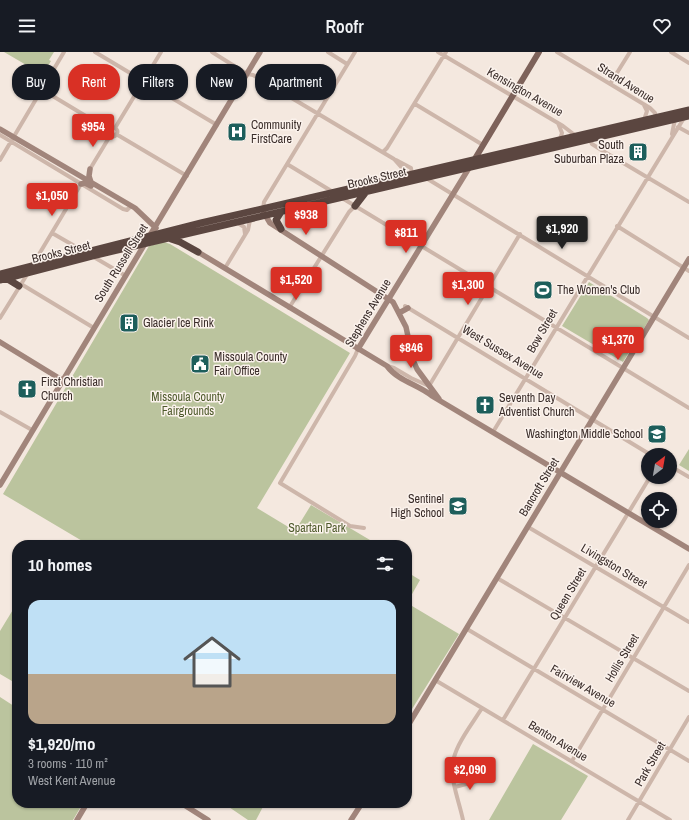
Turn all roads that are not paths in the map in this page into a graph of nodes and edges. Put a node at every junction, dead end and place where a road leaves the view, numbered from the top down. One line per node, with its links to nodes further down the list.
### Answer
1 (64, 52): 15 (street)
2 (95, 52): 19 (street)
3 (161, 52): 16 (street)
4 (212, 52): 17 (street)
5 (260, 52): 20 (street, South Russell Street)
6 (328, 52): 18 (street)
7 (354, 52): 18 (street)
8 (438, 52): 13 (street, Kensington Avenue)
9 (539, 52): 22 (main road, Stephens Avenue)
10 (557, 52): 21 (street, Strand Avenue)
11 (630, 52): 21 (street)
12 (671, 52): 14 (street)
13 (445, 54): 22 (street, Kensington Avenue); 28 (street)
14 (689, 63)
15 (57, 64)
16 (154, 64)
17 (231, 64)
18 (347, 64): 31 (street)
19 (128, 72)
20 (247, 74): 31 (street)
21 (610, 84): 29 (street, Strand Avenue)
22 (512, 96): 35 (street, Kensington Avenue); 51 (main road, Stephens Avenue)
23 (35, 100): 50 (street)
24 (59, 100): 40 (street)
25 (132, 100): 38 (street)
26 (176, 100): 36 (street)
27 (232, 100): 36 (street, South Russell Street)
28 (415, 104): 51 (street); 52 (street)
29 (644, 105): 33 (street); 34 (street, Strand Avenue)
30 (688, 112): 32 (highway, Brooks Street); 37 (street, Bow Street)
31 (318, 113): 52 (street); 57 (street)
32 (674, 116): 34 (highway, Brooks Street); 48 (street, Bow Street)
33 (644, 120): 34 (highway, Brooks Street); 44 (highway, Brooks Street)
34 (656, 120): 45 (highway, Brooks Street)
35 (558, 123): 47 (street, Kensington Avenue); 49 (street)
36 (217, 125): 62 (street, South Russell Street)
37 (678, 127): 41 (street); 48 (street, Bow Street)
38 (115, 128): 40 (street); 42 (street)
39 (0, 129): 50 (street)
40 (109, 130): 46 (street)
41 (689, 133)
42 (116, 134): 46 (street); 62 (street)
43 (0, 135): 50 (street)
44 (588, 135): 45 (highway, Brooks Street); 47 (highway, Brooks Street); 53 (street)
45 (605, 135): 53 (street)
46 (110, 136): 59 (street)
47 (577, 138): 49 (highway, Brooks Street); 58 (highway, Brooks Street)
48 (672, 138): 63 (street, Bow Street)
49 (560, 139): 56 (highway, Brooks Street)
50 (12, 140): 55 (street); 60 (street); 68 (street)
51 (483, 145): 56 (main road, Stephens Avenue)
52 (383, 152): 54 (street)
53 (603, 152): 63 (street)
54 (394, 159): 61 (street); 65 (street)
55 (0, 160)
56 (474, 160): 58 (main road, Stephens Avenue); 61 (highway, Brooks Street)
57 (287, 164): 69 (street); 77 (street)
58 (469, 168): 64 (highway, Brooks Street); 72 (street, Stephens Avenue)
59 (90, 169): 60 (street); 66 (street)
60 (79, 175): 66 (street)
61 (412, 175): 65 (highway, Brooks Street); 67 (highway)
62 (187, 176): 82 (street, South Russell Street)
63 (647, 177): 74 (street); 81 (street, Bow Street)
64 (426, 178): 67 (highway, Brooks Street); 72 (street)
65 (394, 179): 69 (highway, Brooks Street)
66 (92, 183): 71 (street)
67 (404, 183): 70 (highway, Brooks Street)
68 (82, 184): 71 (street); 75 (street); 84 (street)
69 (334, 193): 73 (street); 77 (highway, Brooks Street)
70 (365, 193): 73 (highway, Brooks Street); 76 (highway)
71 (110, 194): 75 (street)
72 (453, 194): 85 (street); 91 (street, Stephens Avenue)
73 (341, 197): 76 (street); 78 (highway, Brooks Street)
74 (689, 202)
75 (130, 206): 82 (street)
76 (355, 206): 91 (street); 95 (street)
77 (264, 212): 78 (highway, Brooks Street); 79 (highway, Brooks Street); 83 (street); 86 (highway, Brooks Street)
78 (281, 212): 83 (highway)
79 (251, 219): 80 (highway, Brooks Street); 87 (street)
80 (235, 223): 87 (street); 89 (highway, Brooks Street)
81 (617, 226): 99 (street); 102 (street, Bow Street)
82 (156, 228): 86 (highway); 88 (street, South Russell Street)
83 (281, 229): 95 (street)
84 (52, 233): 92 (street); 97 (street)
85 (520, 234): 102 (street); 105 (street)
86 (166, 235): 88 (highway, Brooks Street); 89 (highway, Brooks Street); 90 (highway, Brooks Street); 93 (highway)
87 (245, 235): 98 (street)
88 (151, 236): 90 (street, South Russell Street); 92 (highway, Brooks Street)
89 (190, 236): 93 (highway)
90 (147, 243): 94 (highway, Brooks Street); 103 (street, South Russell Street)
91 (422, 246): 105 (street); 106 (street, Stephens Avenue)
92 (85, 252): 97 (highway, Brooks Street)
93 (198, 252): 98 (street)
94 (92, 256): 100 (highway, Brooks Street); 103 (street)
95 (322, 256): 106 (street); 108 (street)
96 (689, 259): 99 (street, Bancroft Street)
97 (33, 265): 100 (street); 101 (highway, Brooks Street)
98 (224, 268): 108 (street)
99 (687, 269): 110 (street, Bancroft Street)
100 (29, 272): 101 (highway, Brooks Street); 104 (street)
101 (2, 275): 104 (highway)
102 (588, 275): 110 (street); 112 (street, Bow Street)
103 (126, 276): 113 (street, South Russell Street)
104 (20, 285): 111 (street); 113 (street)
105 (488, 287): 112 (street); 114 (street)
106 (390, 299): 109 (street); 117 (street, Stephens Avenue)
107 (406, 307): 109 (street); 114 (street, West Sussex Avenue)
108 (290, 308): 117 (street)
109 (399, 313): 122 (street)
110 (654, 316): 115 (street); 119 (street, Bancroft Street)
111 (0, 318)
112 (556, 327): 119 (street); 120 (street, Bow Street)
113 (94, 328): 121 (street, South Russell Street)
114 (458, 337): 120 (street, West Sussex Avenue); 122 (street)
115 (689, 338)
116 (0, 342): 121 (street)
117 (358, 349): 118 (street); 137 (street, Stephens Avenue)
118 (387, 366): 122 (street); 123 (street)
119 (624, 368): 124 (street); 126 (street, Bancroft Street)
120 (526, 378): 126 (street, West Sussex Avenue); 128 (street, Bow Street)
121 (62, 380): 127 (street, South Russell Street)
122 (429, 386): 123 (street)
123 (440, 400): 128 (street)
124 (689, 408)
125 (0, 412): 127 (street)
126 (592, 419): 129 (street, West Sussex Avenue); 131 (street, Bancroft Street)
127 (32, 430): 134 (street, South Russell Street)
128 (493, 432): 131 (street)
129 (641, 449)
130 (677, 470): 132 (street)
131 (561, 472): 135 (street); 136 (street, Bancroft Street)
132 (689, 477)
133 (646, 484): 135 (street, Queen Street)
134 (0, 485)
135 (628, 513): 138 (street); 140 (street, Queen Street)
136 (528, 526): 140 (street, Livingston Street); 141 (street, Bancroft Street)
137 (364, 528)
138 (689, 549)
139 (689, 565): 142 (street, Hollis Street)
140 (596, 567): 142 (street, Livingston Street); 143 (street, Queen Street)
141 (497, 578): 143 (street); 145 (street, Bancroft Street)
142 (663, 608): 144 (street, Livingston Street); 146 (street, Hollis Street)
143 (565, 618): 146 (street); 147 (street, Queen Street)
144 (689, 622)
145 (467, 629): 147 (street, Fairview Avenue); 148 (street, Bancroft Street)
146 (634, 658): 149 (street); 151 (street, Hollis Street)
147 (534, 670): 151 (street, Fairview Avenue); 154 (street, Queen Street)
148 (435, 680): 150 (street, Benton Avenue); 153 (street, Bancroft Street)
149 (689, 691)
150 (482, 708): 154 (street, Benton Avenue); 159 (street)
151 (602, 710): 155 (street, Fairview Avenue); 156 (street, Hollis Street)
152 (689, 718): 155 (street, Park Street)
153 (412, 719)
154 (503, 720): 156 (street, Benton Avenue)
155 (669, 750): 157 (street, Fairview Avenue); 160 (street, Park Street)
156 (572, 761): 160 (street, Benton Avenue)
157 (689, 761)
158 (481, 780): 159 (street)
159 (455, 787): 167 (street)
160 (639, 802): 168 (street, Park Street); 169 (street, Benton Avenue)
161 (84, 808): 164 (street)
162 (189, 808): 165 (street)
163 (359, 808): 166 (street)
164 (77, 820)
165 (208, 820)
166 (352, 820)
167 (463, 820)
168 (628, 820)
169 (670, 820)

